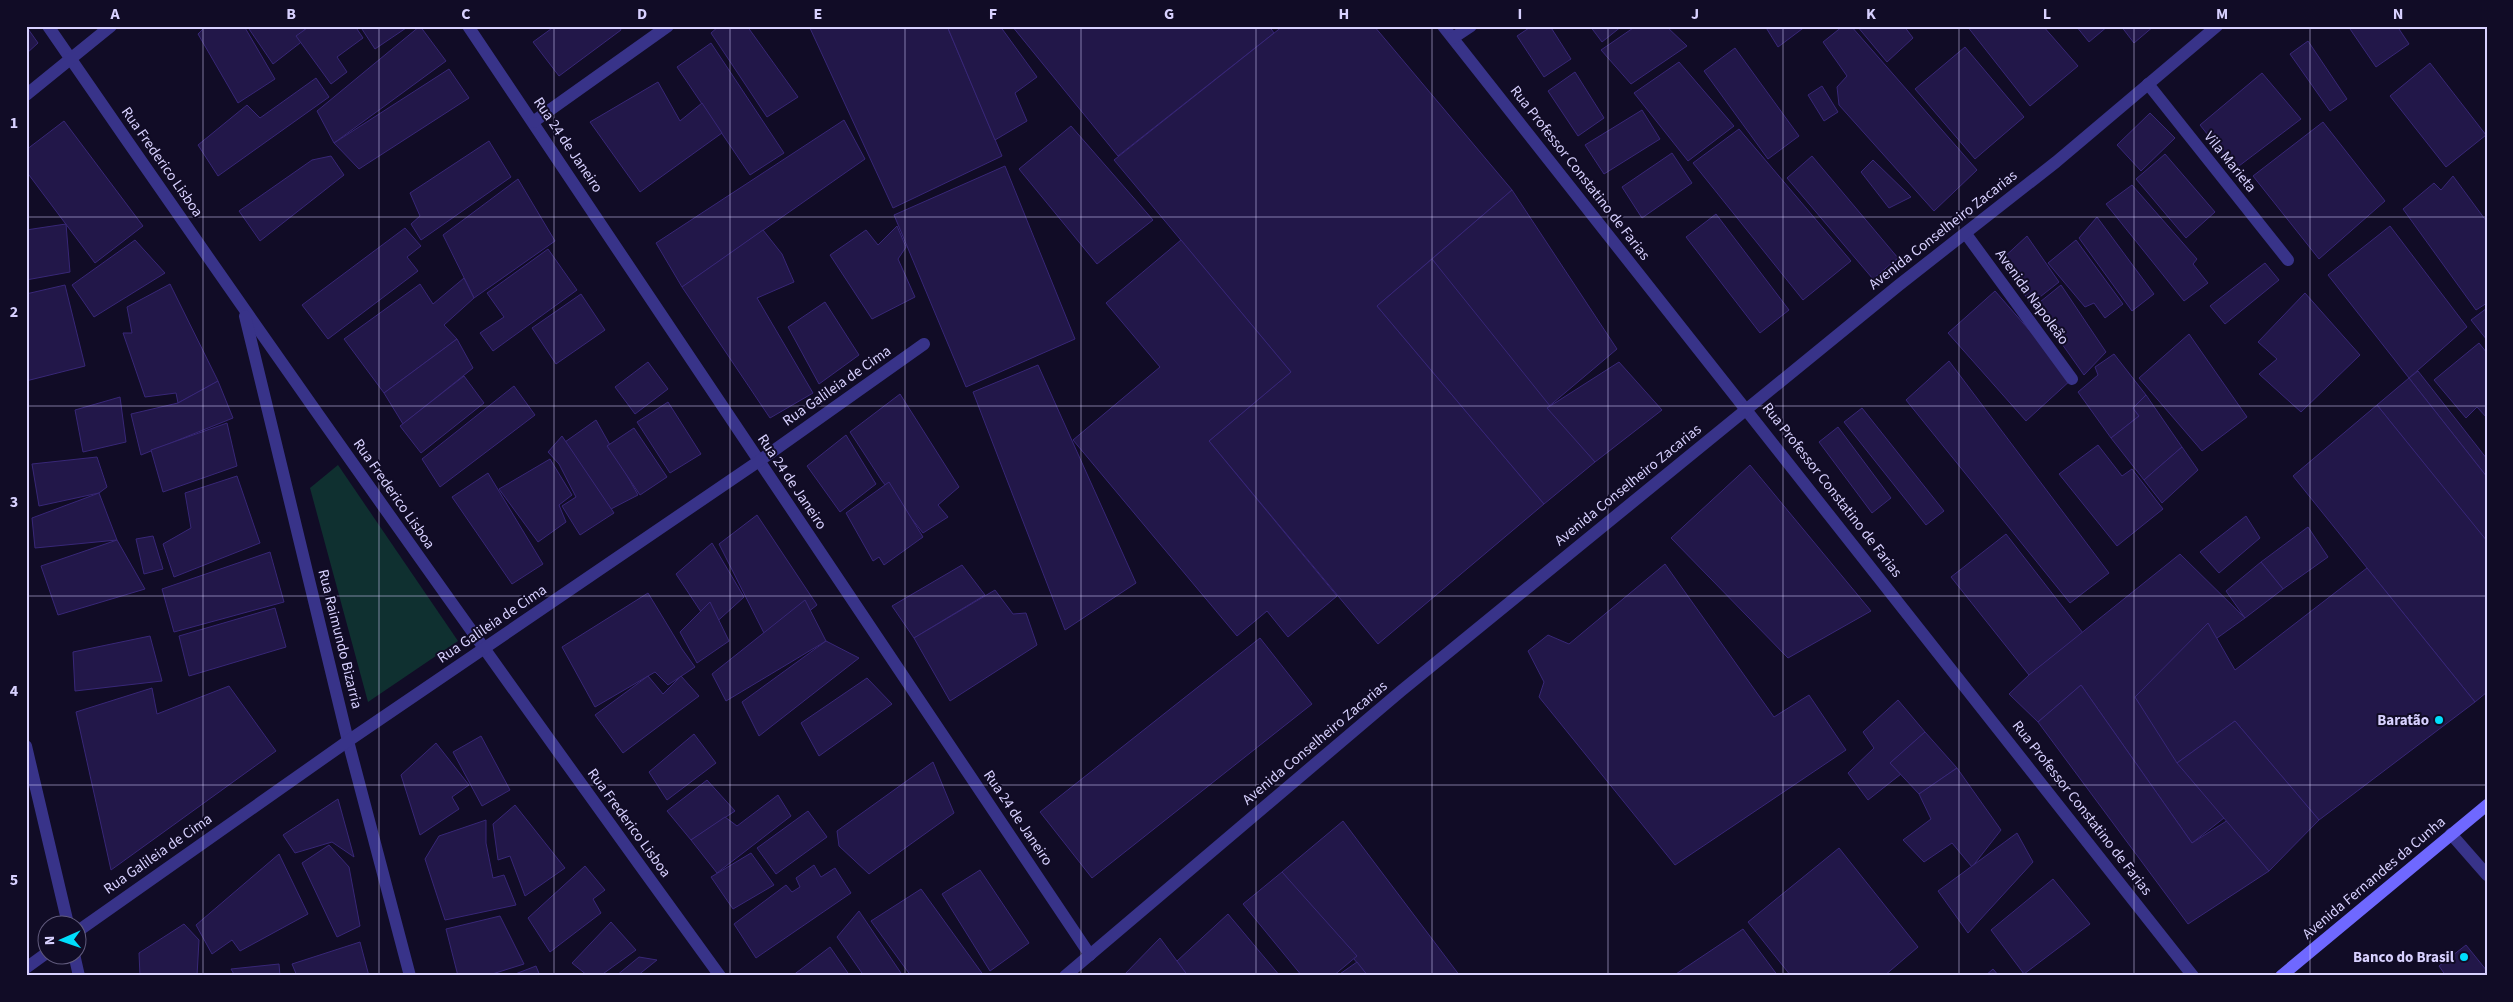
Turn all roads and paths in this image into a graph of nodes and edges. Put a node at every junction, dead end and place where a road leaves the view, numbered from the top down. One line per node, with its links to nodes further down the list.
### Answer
1 (48, 26): 9 (street, Rua Frederico Lisboa)
2 (111, 26): 9 (street)
3 (468, 26): 12 (street, Rua 24 de Janeiro)
4 (668, 26): 12 (street)
5 (1443, 26): 8 (street, Rua Professor Constatino de Farias)
6 (1471, 26): 8 (street)
7 (2217, 26): 10 (street, Avenida Conselheiro Zacarias)
8 (1453, 38): 18 (street, Rua Professor Constatino de Farias)
9 (70, 58): 11 (street); 15 (street, Rua Frederico Lisboa)
10 (2148, 84): 13 (street, Avenida Conselheiro Zacarias); 14 (street, Vila Marieta)
11 (26, 95)
12 (533, 122): 19 (street, Rua 24 de Janeiro)
13 (1966, 234): 17 (street, Avenida Napoleão); 18 (street, Avenida Conselheiro Zacarias)
14 (2288, 260)
15 (243, 310): 20 (street, Rua Frederico Lisboa); 21 (street, Rua Raimundo Bizarria)
16 (924, 344): 19 (street, Rua Galileia de Cima)
17 (2072, 379)
18 (1747, 408): 28 (street, Avenida Conselheiro Zacarias); 34 (street, Rua Professor Constatino de Farias)
19 (759, 461): 20 (street, Rua Galileia de Cima); 28 (street, Rua 24 de Janeiro)
20 (484, 650): 21 (street, Rua Galileia de Cima); 32 (street, Rua Frederico Lisboa)
21 (348, 741): 27 (street, Rua Galileia de Cima); 31 (street, Rua Raimundo Bizarria)
22 (26, 746): 26 (street)
23 (2487, 805): 24 (main road, Avenida Fernandes da Cunha)
24 (2451, 834): 25 (street); 35 (main road, Avenida Fernandes da Cunha)
25 (2487, 874)
26 (66, 914)
27 (88, 924)
28 (1090, 956): 33 (street, Avenida Conselheiro Zacarias)
29 (38, 959): 30 (street)
30 (26, 968)
31 (410, 976)
32 (720, 976)
33 (1065, 976)
34 (2193, 976)
35 (2281, 976)

